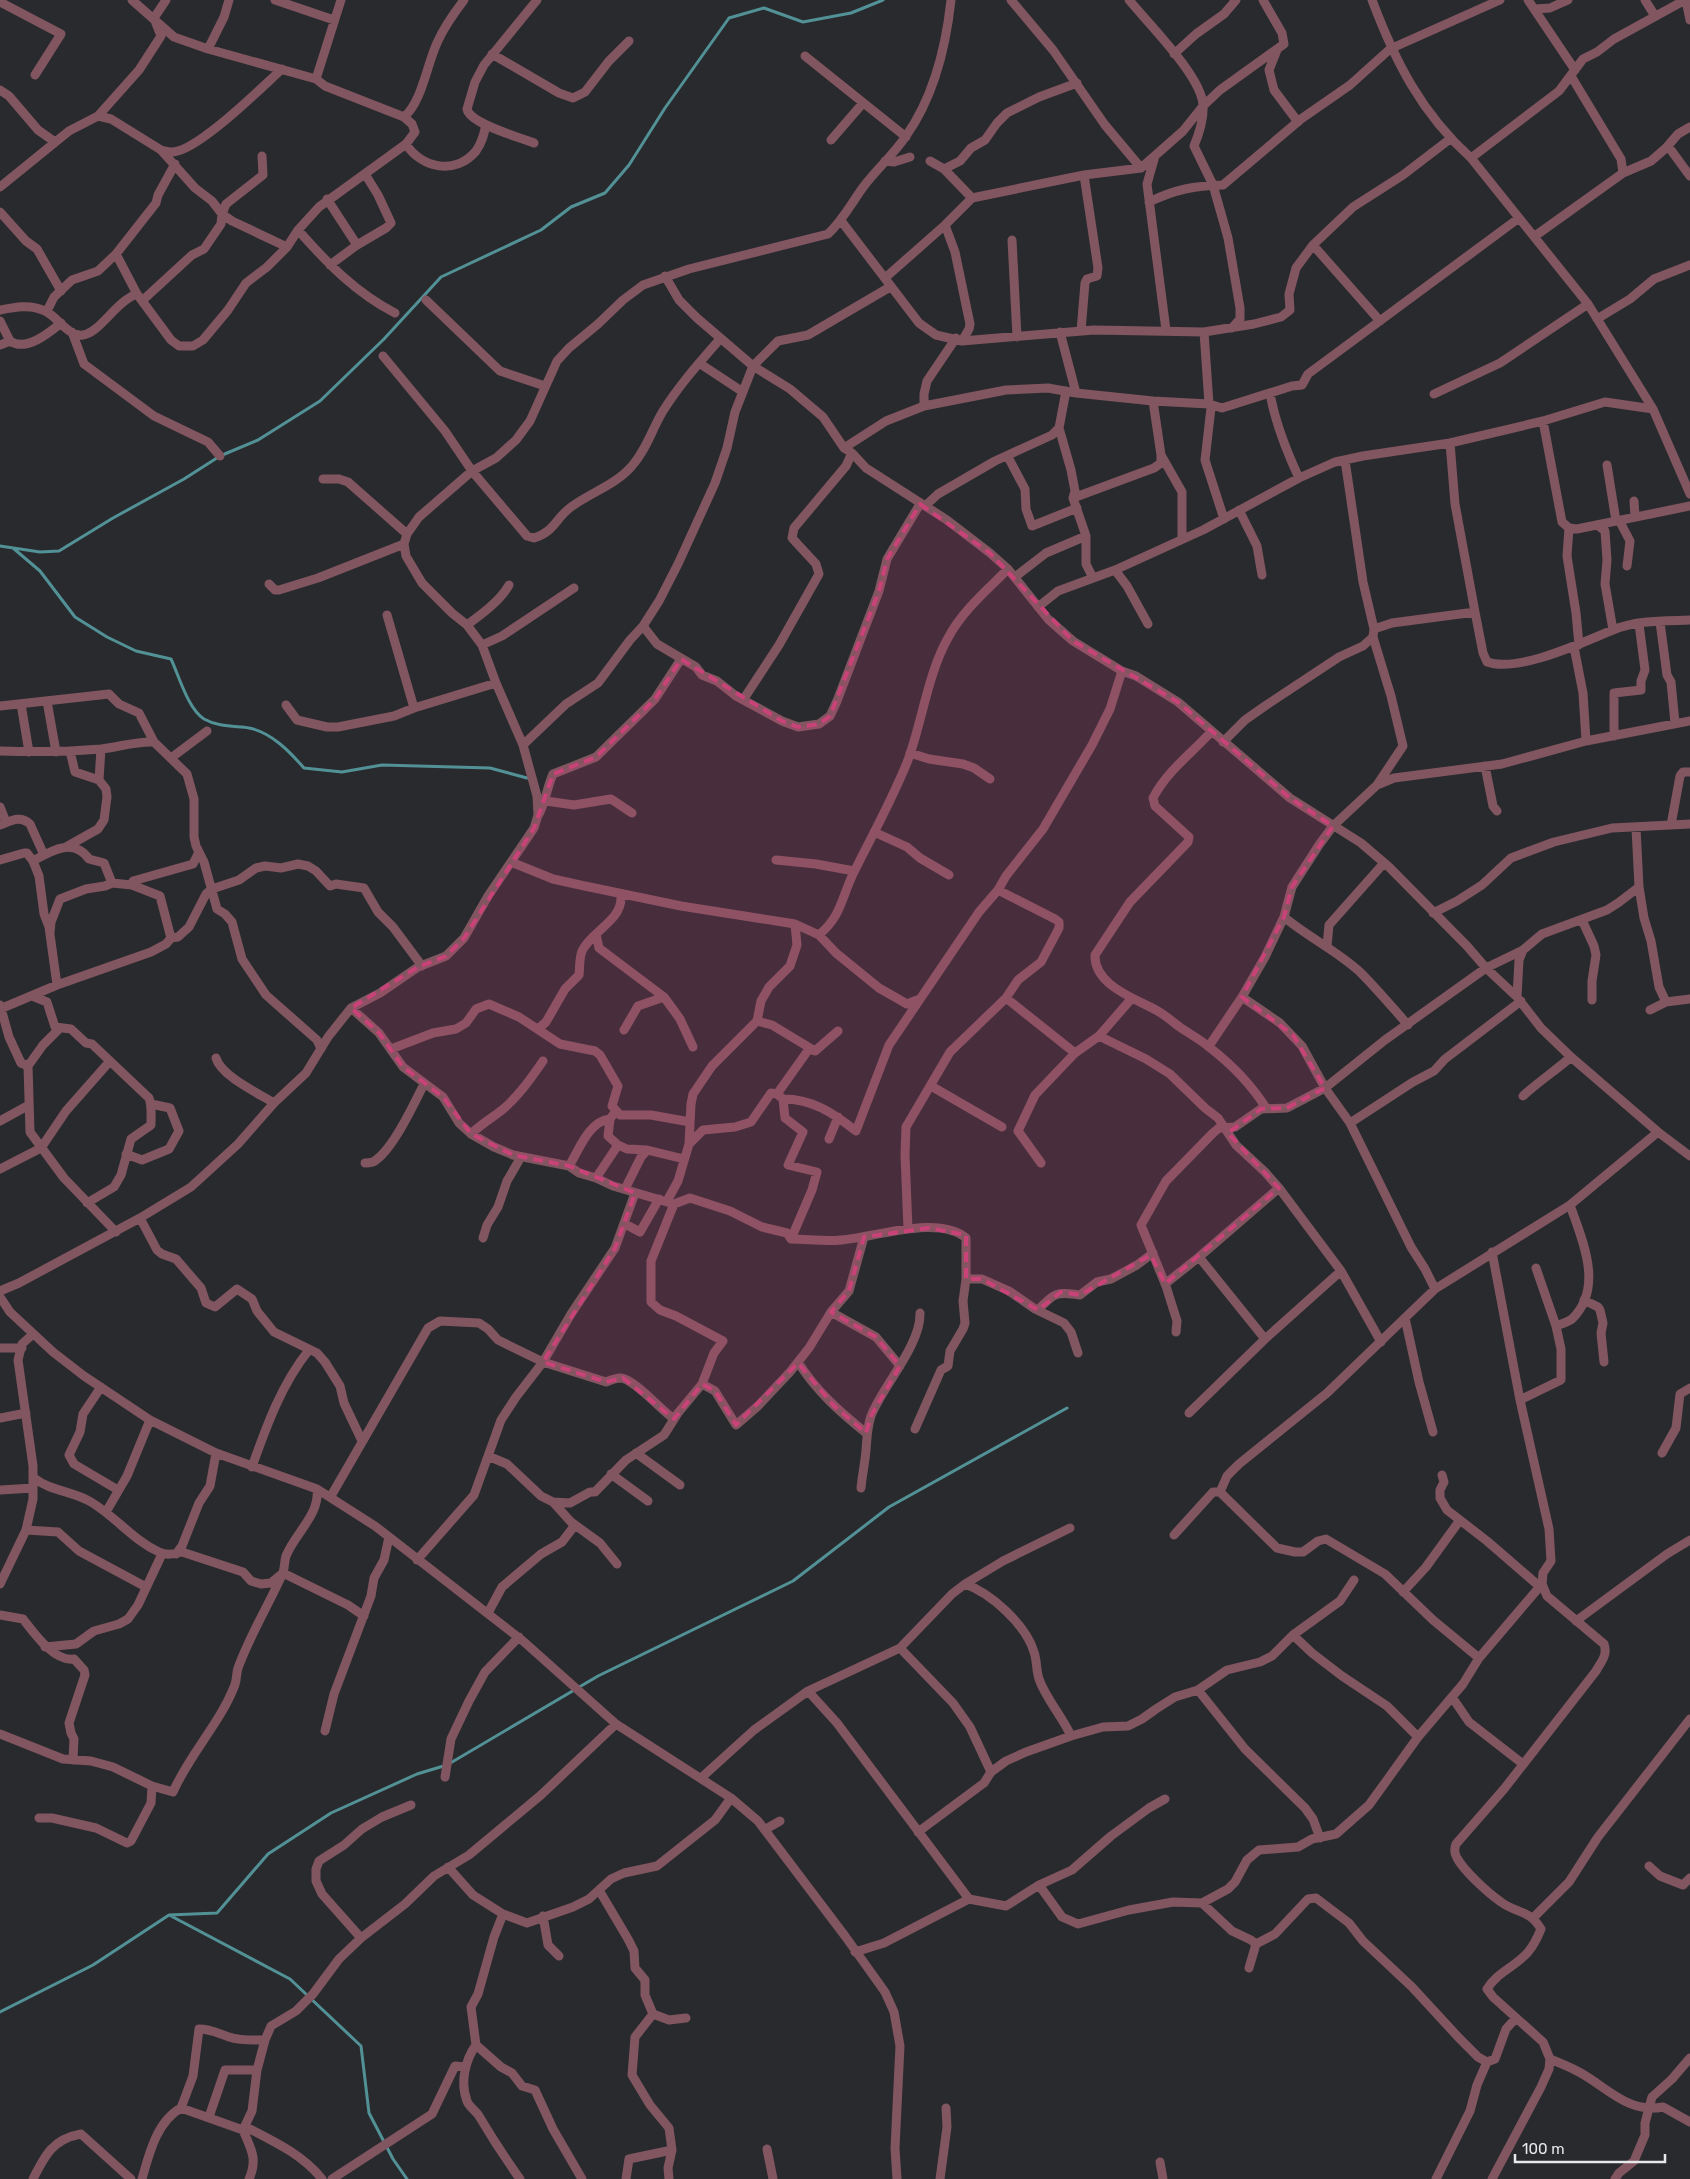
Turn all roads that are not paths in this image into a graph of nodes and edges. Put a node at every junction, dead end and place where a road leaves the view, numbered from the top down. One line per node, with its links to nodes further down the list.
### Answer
1 (132, 0): 24 (street)
2 (166, 0): 24 (street)
3 (229, 0): 28 (street)
4 (275, 0): 25 (street)
5 (341, 0): 25 (street)
6 (464, 0): 43 (street)
7 (536, 0): 31 (street)
8 (951, 0): 47 (street)
9 (1011, 0): 21 (street)
10 (1025, 0): 21 (street)
11 (1129, 0): 32 (street)
12 (1236, 0): 32 (street)
13 (1263, 0): 30 (street)
14 (1372, 0): 29 (street)
15 (1500, 0): 29 (street)
16 (1528, 0): 22 (street)
17 (1568, 0): 22 (street)
18 (1645, 0): 23 (street)
19 (1686, 0): 23 (street); 26 (street)
20 (0, 2): 36 (street)
21 (1019, 8): 38 (street)
22 (1535, 8): 35 (street)
23 (1655, 16): 35 (street)
24 (154, 18): 28 (street); 42 (street)
25 (334, 20): 37 (street)
26 (1690, 20)
27 (629, 41): 31 (street)
28 (208, 49): 34 (street)
29 (1390, 49): 44 (street); 48 (street)
30 (1278, 50): 41 (street); 44 (street)
31 (492, 54): 45 (street)
32 (1174, 54): 41 (street)
33 (805, 56): 40 (street)
34 (282, 69): 37 (street); 54 (street)
35 (1573, 73): 58 (street); 64 (street)
36 (35, 75)
37 (316, 79): 43 (street)
38 (1077, 83): 62 (street); 63 (street)
39 (0, 90): 50 (street)
40 (862, 102): 47 (street); 49 (street)
41 (1203, 106): 56 (street); 68 (street)
42 (98, 116): 50 (street); 54 (street)
43 (404, 117): 52 (street)
44 (1298, 122): 68 (street)
45 (486, 125): 51 (street); 52 (street)
46 (1690, 127): 53 (street)
47 (906, 137): 59 (street)
48 (1450, 139): 58 (street); 82 (street)
49 (831, 140)
50 (55, 142): 69 (street)
51 (534, 143)
52 (406, 144): 65 (street)
53 (1668, 146): 64 (street); 67 (street)
54 (161, 150): 61 (street)
55 (262, 156): 74 (street)
56 (1156, 156): 63 (street); 72 (street)
57 (910, 157): 59 (street)
58 (1470, 158): 75 (street)
59 (885, 161): 76 (street)
60 (930, 161): 62 (street)
61 (175, 164): 74 (street); 84 (street)
62 (944, 168): 70 (street)
63 (1141, 168): 66 (street)
64 (1623, 173): 79 (street)
65 (365, 174): 71 (street); 81 (street)
66 (1084, 175): 70 (street); 103 (street)
67 (1690, 176)
68 (1213, 185): 72 (street); 101 (street)
69 (0, 187)
70 (972, 198): 77 (street)
71 (327, 199): 78 (street); 81 (street)
72 (1149, 202): 102 (street)
73 (0, 212): 90 (street)
74 (222, 214): 83 (street); 91 (street)
75 (1518, 218): 79 (street); 99 (street)
76 (842, 222): 87 (street); 88 (street)
77 (945, 225): 88 (street); 109 (street)
78 (298, 230): 83 (street); 85 (street)
79 (1535, 236): 93 (street)
80 (1012, 240): 107 (street)
81 (357, 245): 85 (street)
82 (1314, 245): 99 (street); 101 (street)
83 (287, 247): 91 (street)
84 (116, 254): 90 (street); 91 (street)
85 (330, 265): 96 (street)
86 (1690, 265): 97 (street)
87 (665, 276): 108 (street); 115 (street)
88 (885, 278): 89 (street)
89 (890, 287): 109 (street); 114 (street)
90 (61, 291): 95 (street)
91 (140, 297): 104 (street)
92 (426, 300): 115 (street)
93 (1588, 304): 97 (street); 120 (street)
94 (0, 310): 95 (street)
95 (47, 311): 100 (street)
96 (395, 313)
97 (1597, 319): 124 (street)
98 (0, 321): 110 (street)
99 (1380, 321): 118 (street)
100 (61, 323): 104 (street); 110 (street)
101 (1232, 328): 106 (street)
102 (1166, 330): 103 (street); 106 (street)
103 (1081, 331): 105 (street)
104 (72, 332): 130 (street)
105 (1060, 332): 107 (street); 119 (street)
106 (1204, 332): 122 (street)
107 (1017, 337): 109 (street)
108 (720, 339): 113 (street); 114 (street)
109 (959, 339): 123 (street)
110 (10, 341): 111 (street)
111 (0, 345)
112 (383, 356): 134 (street)
113 (699, 363): 117 (street); 134 (street)
114 (753, 366): 117 (street); 128 (street)
115 (545, 386): 134 (street)
116 (1066, 391): 119 (street); 123 (street); 126 (street)
117 (743, 392): 170 (street)
118 (1270, 392): 122 (street); 135 (street)
119 (1076, 393): 121 (street)
120 (1434, 394)
121 (1153, 401): 122 (street); 129 (street)
122 (1209, 404): 145 (street)
123 (924, 406): 128 (street)
124 (1653, 409): 125 (street); 137 (street)
125 (1543, 421): 127 (street); 148 (street)
126 (1059, 428): 131 (street); 138 (street)
127 (1450, 443): 132 (street); 163 (street)
128 (848, 451): 140 (street); 178 (street)
129 (1161, 455): 138 (street); 151 (street)
130 (220, 456)
131 (1008, 456): 140 (street); 142 (street)
132 (1345, 460): 135 (street); 172 (street)
133 (1607, 465): 146 (street)
134 (472, 471): 149 (street)
135 (1298, 478): 143 (street)
136 (323, 479): 149 (street)
137 (1690, 494)
138 (1073, 498): 142 (street)
139 (1634, 501): 144 (street)
140 (922, 505): 154 (street); 178 (street)
141 (1690, 506): 144 (street)
142 (1077, 508): 150 (street)
143 (1240, 510): 145 (street); 156 (street)
144 (1635, 517): 146 (street)
145 (1224, 518): 151 (street)
146 (1618, 521): 147 (street); 153 (street)
147 (1598, 525): 148 (street); 171 (street)
148 (1568, 528): 174 (street)
149 (406, 534): 152 (street)
150 (1086, 536): 157 (street); 158 (street)
151 (1182, 539): 155 (street)
152 (404, 544): 159 (street); 169 (street)
153 (1627, 566)
154 (1008, 569): 157 (street); 198 (street)
155 (1115, 570): 158 (street); 167 (street)
156 (1262, 574)
157 (1015, 577): 162 (street)
158 (1093, 578): 162 (street)
159 (269, 584)
160 (509, 584): 169 (street)
161 (574, 588): 173 (street)
162 (1038, 606): 176 (street)
163 (1475, 612): 172 (street); 174 (street)
164 (387, 615): 183 (street)
165 (1690, 620): 166 (street)
166 (1660, 622): 168 (street); 185 (street)
167 (1148, 624)
168 (1638, 624): 171 (street); 188 (street)
169 (467, 625): 173 (street)
170 (643, 626): 175 (street); 192 (street)
171 (1613, 630): 174 (street)
172 (1374, 633): 191 (street); 204 (street)
173 (482, 644): 177 (street)
174 (1576, 646): 189 (street)
175 (681, 659): 178 (street); 205 (street)
176 (1122, 671): 187 (street); 230 (street)
177 (496, 683): 183 (street); 192 (street)
178 (743, 700)
179 (47, 701): 180 (street); 190 (street); 197 (street)
180 (21, 704): 182 (street); 196 (street)
181 (286, 705): 183 (street)
182 (0, 706)
183 (414, 708)
184 (1690, 721): 185 (street)
185 (1675, 723): 188 (street)
186 (207, 731): 199 (street)
187 (1212, 731): 191 (street); 249 (street)
188 (1614, 736): 189 (street)
189 (1586, 741): 200 (street)
190 (154, 742): 193 (street); 199 (street)
191 (1223, 742): 213 (street)
192 (523, 745): 209 (street)
193 (101, 749): 195 (street); 202 (street)
194 (0, 750): 196 (street)
195 (70, 751): 197 (street); 202 (street)
196 (29, 752): 197 (street)
197 (56, 752)
198 (910, 753): 203 (street); 215 (street)
199 (171, 758): 217 (street)
200 (1485, 766): 204 (street); 207 (street)
201 (1690, 772): 212 (street)
202 (99, 780): 216 (street)
203 (990, 780)
204 (1377, 785): 213 (street)
205 (546, 801): 208 (street); 209 (street)
206 (0, 807): 210 (street)
207 (1496, 811)
208 (632, 813)
209 (538, 816): 222 (street)
210 (3, 824): 218 (street)
211 (1690, 824): 212 (street)
212 (1671, 825): 214 (street)
213 (1333, 826): 223 (street); 233 (street)
214 (1636, 828): 228 (street); 232 (street)
215 (874, 832): 224 (street); 225 (street)
216 (66, 847): 218 (street); 226 (street)
217 (198, 854): 227 (street); 229 (street)
218 (44, 855): 221 (street)
219 (0, 860): 221 (street)
220 (776, 860): 224 (street)
221 (33, 861): 236 (street)
222 (511, 862): 231 (street); 242 (street)
223 (1384, 863): 232 (street); 240 (street)
224 (854, 871): 238 (street)
225 (950, 875)
226 (112, 883): 227 (street); 236 (street)
227 (132, 885): 239 (street)
228 (1639, 887): 234 (street); 254 (street)
229 (212, 889): 239 (street); 242 (street); 267 (street)
230 (998, 890): 248 (street); 252 (street)
231 (628, 894): 235 (street); 237 (street)
232 (1433, 913): 243 (street)
233 (1284, 917): 240 (street); 247 (street)
234 (1582, 920): 241 (street); 253 (street)
235 (795, 924): 238 (street); 258 (street)
236 (50, 933): 244 (street)
237 (596, 934): 246 (street); 261 (street)
238 (819, 935): 252 (street)
239 (171, 938): 244 (street)
240 (1327, 946): 259 (street)
241 (1522, 950): 243 (street); 250 (street)
242 (422, 966): 256 (street)
243 (1486, 968): 250 (street); 259 (street)
244 (57, 985): 245 (street)
245 (32, 996): 255 (street); 260 (street)
246 (664, 997): 262 (street); 266 (street)
247 (1242, 997): 265 (street); 278 (street)
248 (1006, 998): 270 (street); 277 (street)
249 (1132, 998): 264 (street); 265 (street)
250 (1519, 999): 271 (street); 289 (street)
251 (1690, 999): 254 (street)
252 (917, 1000): 286 (street)
253 (1592, 1000)
254 (1666, 1002): 257 (street)
255 (1, 1007): 275 (street)
256 (351, 1008): 267 (street); 268 (street)
257 (1650, 1010)
258 (757, 1021): 269 (street); 288 (street)
259 (1408, 1025): 278 (street)
260 (60, 1028): 273 (street); 275 (street)
261 (538, 1029): 268 (street); 285 (street)
262 (624, 1030)
263 (838, 1031): 269 (street)
264 (1099, 1036): 270 (street); 291 (street)
265 (1208, 1046): 284 (street)
266 (693, 1047)
267 (321, 1048): 281 (street)
268 (392, 1049): 276 (street)
269 (815, 1051): 279 (street)
270 (1075, 1052): 304 (street)
271 (1570, 1057): 280 (street); 292 (street)
272 (216, 1058): 281 (street)
273 (110, 1061): 282 (street); 297 (street)
274 (543, 1061): 293 (street)
275 (28, 1066): 283 (street)
276 (424, 1084): 293 (street); 303 (street)
277 (931, 1086): 290 (street); 316 (street)
278 (1324, 1088): 284 (street); 289 (street)
279 (780, 1096): 286 (street); 295 (street); 320 (street)
280 (1522, 1096)
281 (274, 1103): 314 (street)
282 (152, 1104): 299 (street); 299 (street)
283 (29, 1105): 287 (street); 297 (street)
284 (1266, 1108): 291 (street)
285 (613, 1115): 288 (street); 296 (street); 305 (street)
286 (838, 1116): 294 (street)
287 (0, 1121)
288 (690, 1122): 295 (street)
289 (1350, 1123): 328 (street)
290 (1002, 1127)
291 (1225, 1129): 308 (street); 322 (street)
292 (1658, 1132): 300 (street); 313 (street)
293 (471, 1134): 301 (street)
294 (829, 1139)
295 (689, 1144): 302 (street)
296 (618, 1145): 298 (street); 307 (street)
297 (40, 1148): 306 (street); 312 (street)
298 (647, 1150): 302 (street); 309 (street)
299 (126, 1154): 312 (street)
300 (1690, 1156)
301 (521, 1157): 305 (street); 319 (street)
302 (684, 1159): 311 (street)
303 (365, 1164)
304 (1042, 1164)
305 (569, 1166): 307 (street)
306 (0, 1169)
307 (596, 1178): 309 (street)
308 (1279, 1188): 323 (street); 325 (street)
309 (624, 1189): 310 (street)
310 (635, 1193): 311 (street); 315 (street)
311 (667, 1202): 315 (street); 320 (street); 349 (street)
312 (87, 1203): 317 (street)
313 (1570, 1205): 321 (street); 331 (street)
314 (140, 1218): 317 (street); 343 (street)
315 (624, 1224): 345 (street)
316 (908, 1229): 318 (street); 326 (street)
317 (116, 1232): 329 (street)
318 (864, 1236): 320 (street); 333 (street)
319 (483, 1238)
320 (790, 1239)
321 (1492, 1252): 328 (street); 352 (street)
322 (1152, 1253): 327 (street); 332 (street)
323 (1199, 1257): 327 (street); 339 (street)
324 (1536, 1268): 336 (street)
325 (1341, 1270): 339 (street); 340 (street)
326 (966, 1279): 332 (street); 358 (street)
327 (1165, 1284): 337 (street)
328 (1435, 1290): 335 (street)
329 (0, 1291)
330 (0, 1297): 338 (street)
331 (1584, 1300): 336 (street); 347 (street)
332 (1038, 1310): 344 (street)
333 (831, 1312): 346 (street); 348 (street)
334 (920, 1313): 348 (street)
335 (1405, 1318): 340 (street); 359 (street)
336 (1556, 1326): 352 (street)
337 (1176, 1332)
338 (33, 1334): 342 (street); 350 (street)
339 (1266, 1338): 354 (street)
340 (1381, 1342): 376 (street)
341 (0, 1348): 342 (street)
342 (22, 1348): 353 (street)
343 (309, 1350): 361 (street); 366 (street)
344 (1078, 1353)
345 (543, 1362): 356 (street); 361 (street); 365 (street)
346 (798, 1362): 349 (street); 360 (street)
347 (1604, 1362)
348 (900, 1366): 360 (street)
349 (702, 1384): 356 (street)
350 (101, 1387): 357 (street); 375 (street)
351 (1690, 1388): 364 (street)
352 (1520, 1400): 396 (street)
353 (26, 1414): 355 (street); 369 (street)
354 (1189, 1414)
355 (0, 1418)
356 (674, 1419): 363 (street)
357 (150, 1420): 362 (street); 375 (street)
358 (914, 1428)
359 (1433, 1432)
360 (866, 1433): 372 (street)
361 (362, 1442): 377 (street)
362 (216, 1453): 366 (street); 389 (street)
363 (636, 1453): 367 (street); 370 (street)
364 (1662, 1453)
365 (488, 1456): 379 (street); 390 (street)
366 (252, 1467): 373 (street)
367 (612, 1474): 378 (street); 379 (street)
368 (1442, 1475): 381 (street)
369 (34, 1478): 371 (street); 380 (street)
370 (680, 1485)
371 (33, 1488): 374 (street); 384 (street)
372 (861, 1488)
373 (317, 1489): 377 (street); 392 (street)
374 (0, 1490)
375 (118, 1490): 380 (street)
376 (1220, 1492): 385 (street); 398 (street)
377 (331, 1496): 386 (street)
378 (648, 1501)
379 (553, 1502): 382 (street)
380 (106, 1512): 388 (street)
381 (1460, 1520): 396 (street); 398 (street)
382 (575, 1525): 391 (street); 399 (street)
383 (1070, 1528): 395 (street)
384 (26, 1530): 394 (street); 397 (street)
385 (1174, 1536)
386 (389, 1537): 390 (street); 401 (street)
387 (1690, 1540): 402 (street)
388 (162, 1554): 389 (street); 397 (street)
389 (176, 1554): 392 (street)
390 (418, 1560): 399 (street)
391 (617, 1564)
392 (283, 1573): 401 (street); 422 (street)
393 (1354, 1580): 403 (street)
394 (0, 1584)
395 (964, 1584): 406 (street); 415 (street)
396 (1541, 1585): 402 (street); 407 (street)
397 (146, 1587): 405 (street)
398 (1403, 1592): 407 (street)
399 (488, 1613): 404 (street)
400 (0, 1615): 405 (street)
401 (364, 1616): 413 (street)
402 (1576, 1621): 418 (street)
403 (1293, 1635): 408 (street); 416 (street)
404 (519, 1637): 412 (street); 420 (street)
405 (45, 1646): 417 (street)
406 (900, 1648): 409 (street); 419 (street)
407 (1480, 1658): 410 (street)
408 (1198, 1690): 415 (street); 430 (street)
409 (808, 1691): 421 (street); 429 (street)
410 (1452, 1697): 416 (street); 418 (street)
411 (1690, 1719): 440 (street)
412 (616, 1724): 421 (street); 432 (street)
413 (325, 1731)
414 (0, 1734): 417 (street)
415 (1071, 1736): 419 (street)
416 (1418, 1737): 430 (street)
417 (73, 1760): 422 (street)
418 (1523, 1764): 440 (street)
419 (992, 1772): 429 (street)
420 (445, 1776)
421 (701, 1778): 423 (street)
422 (152, 1786): 426 (street)
423 (731, 1798): 428 (street); 435 (street)
424 (1166, 1799): 434 (street)
425 (411, 1805): 441 (street)
426 (39, 1818)
427 (780, 1821): 428 (street)
428 (766, 1829): 443 (street)
429 (918, 1832): 436 (street)
430 (1320, 1838): 437 (street)
431 (1649, 1866): 433 (street)
432 (448, 1867): 438 (street); 441 (street)
433 (1690, 1878)
434 (1039, 1886): 436 (street); 437 (street)
435 (599, 1890): 439 (street); 446 (street)
436 (970, 1899): 443 (street)
437 (1202, 1903): 442 (street)
438 (503, 1914): 439 (street); 450 (street)
439 (543, 1916): 444 (street)
440 (1534, 1918): 448 (street)
441 (361, 1938): 449 (street)
442 (1256, 1944): 445 (street); 453 (street)
443 (855, 1952): 476 (street)
444 (559, 1956)
445 (1249, 1968)
446 (653, 2014): 447 (street); 463 (street)
447 (686, 2018)
448 (1516, 2018): 452 (street); 453 (street)
449 (265, 2040): 455 (street); 456 (street)
450 (476, 2045): 454 (street); 472 (street)
451 (1690, 2058): 458 (street)
452 (1550, 2059): 458 (street); 480 (street)
453 (1487, 2062): 479 (street)
454 (465, 2067): 470 (street); 471 (street)
455 (257, 2070): 459 (street); 461 (street)
456 (181, 2108): 459 (street); 467 (street)
457 (946, 2108): 477 (street)
458 (1649, 2110): 460 (street); 481 (street)
459 (209, 2117): 461 (street)
460 (1690, 2122)
461 (244, 2128): 468 (street); 469 (street)
462 (767, 2149): 475 (street)
463 (672, 2150): 473 (street); 474 (street)
464 (1160, 2162): 478 (street)
465 (33, 2179): 466 (street)
466 (130, 2179)
467 (142, 2179)
468 (249, 2179)
469 (322, 2179)
470 (332, 2179)
471 (520, 2179)
472 (582, 2179)
473 (626, 2179)
474 (669, 2179)
475 (773, 2179)
476 (897, 2179)
477 (940, 2179)
478 (1163, 2179)
479 (1436, 2179)
480 (1492, 2179)
481 (1615, 2179)

